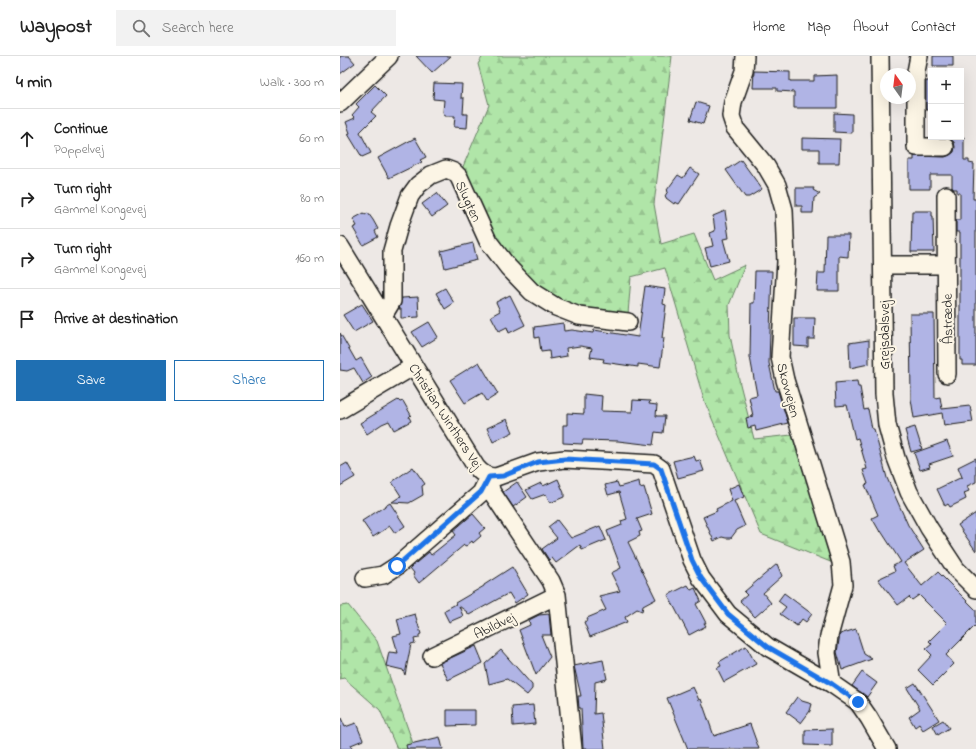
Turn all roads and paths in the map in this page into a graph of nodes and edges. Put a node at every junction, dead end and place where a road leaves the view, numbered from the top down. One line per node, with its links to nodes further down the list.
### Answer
1 (389, 56): 5 (street)
2 (745, 56): 21 (street, Skovvejen)
3 (880, 56): 9 (street, Grejsdalsvej)
4 (918, 56): 6 (street)
5 (340, 103)
6 (945, 147)
7 (946, 195): 10 (street, Åstræde)
8 (340, 246): 11 (street, Christian Winthers Vej)
9 (883, 265): 10 (street); 18 (street, Grejsdalsvej)
10 (946, 265): 14 (street, Åstræde)
11 (383, 316): 12 (street, Slugten); 13 (street, Christian Winthers Vej)
12 (628, 322)
13 (414, 366): 15 (street); 16 (street, Christian Winthers Vej)
14 (947, 374)
15 (340, 410)
16 (489, 477): 17 (street); 19 (street, Christian Winthers Vej); 21 (street)
17 (365, 578)
18 (976, 589)
19 (557, 595): 20 (street, Abildvej); 22 (street, Christian Winthers Vej)
20 (432, 656)
21 (832, 684): 23 (street)
22 (573, 749)
23 (887, 749)

